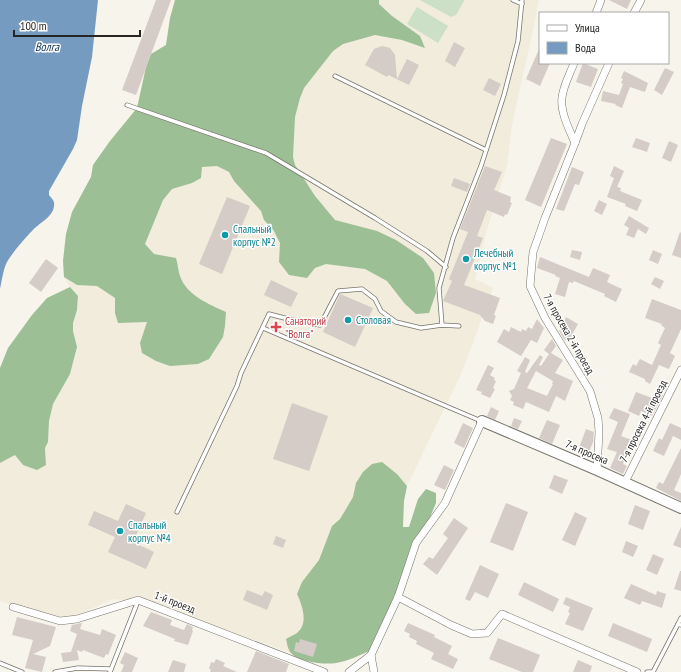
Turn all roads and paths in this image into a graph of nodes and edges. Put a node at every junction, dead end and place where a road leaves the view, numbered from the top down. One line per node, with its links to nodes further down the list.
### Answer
1 (513, 0): 4 (lane)
2 (601, 0): 5 (street)
3 (641, 0): 6 (street)
4 (522, 2): 12 (lane)
5 (596, 12)
6 (635, 12)
7 (574, 64): 11 (street)
8 (609, 64): 11 (street, 7-я просека 2-й проезд)
9 (335, 76): 12 (lane)
10 (127, 105): 13 (lane)
11 (575, 143): 19 (street, 7-я просека 2-й проезд)
12 (486, 150): 13 (lane)
13 (446, 267): 14 (lane)
14 (442, 325): 15 (lane); 16 (lane)
15 (459, 326)
16 (263, 328): 18 (lane); 22 (lane)
17 (681, 370): 20 (street, 7-я просека 4-й проезд)
18 (482, 421): 19 (street, 7-я просека); 23 (street)
19 (597, 470): 20 (street, 7-я просека)
20 (625, 482): 21 (street, 7-я просека)
21 (681, 508)
22 (177, 512)
23 (398, 597): 28 (street); 36 (street)
24 (138, 600): 25 (street, 1-й проезд); 30 (lane); 33 (street, 1-й проезд)
25 (13, 607)
26 (681, 618): 27 (lane)
27 (680, 625): 37 (lane)
28 (371, 655): 34 (street); 35 (street)
29 (0, 663): 31 (lane)
30 (110, 671): 32 (lane)
31 (22, 672)
32 (55, 672)
33 (324, 672)
34 (349, 672)
35 (374, 672)
36 (637, 672)
37 (647, 672)

